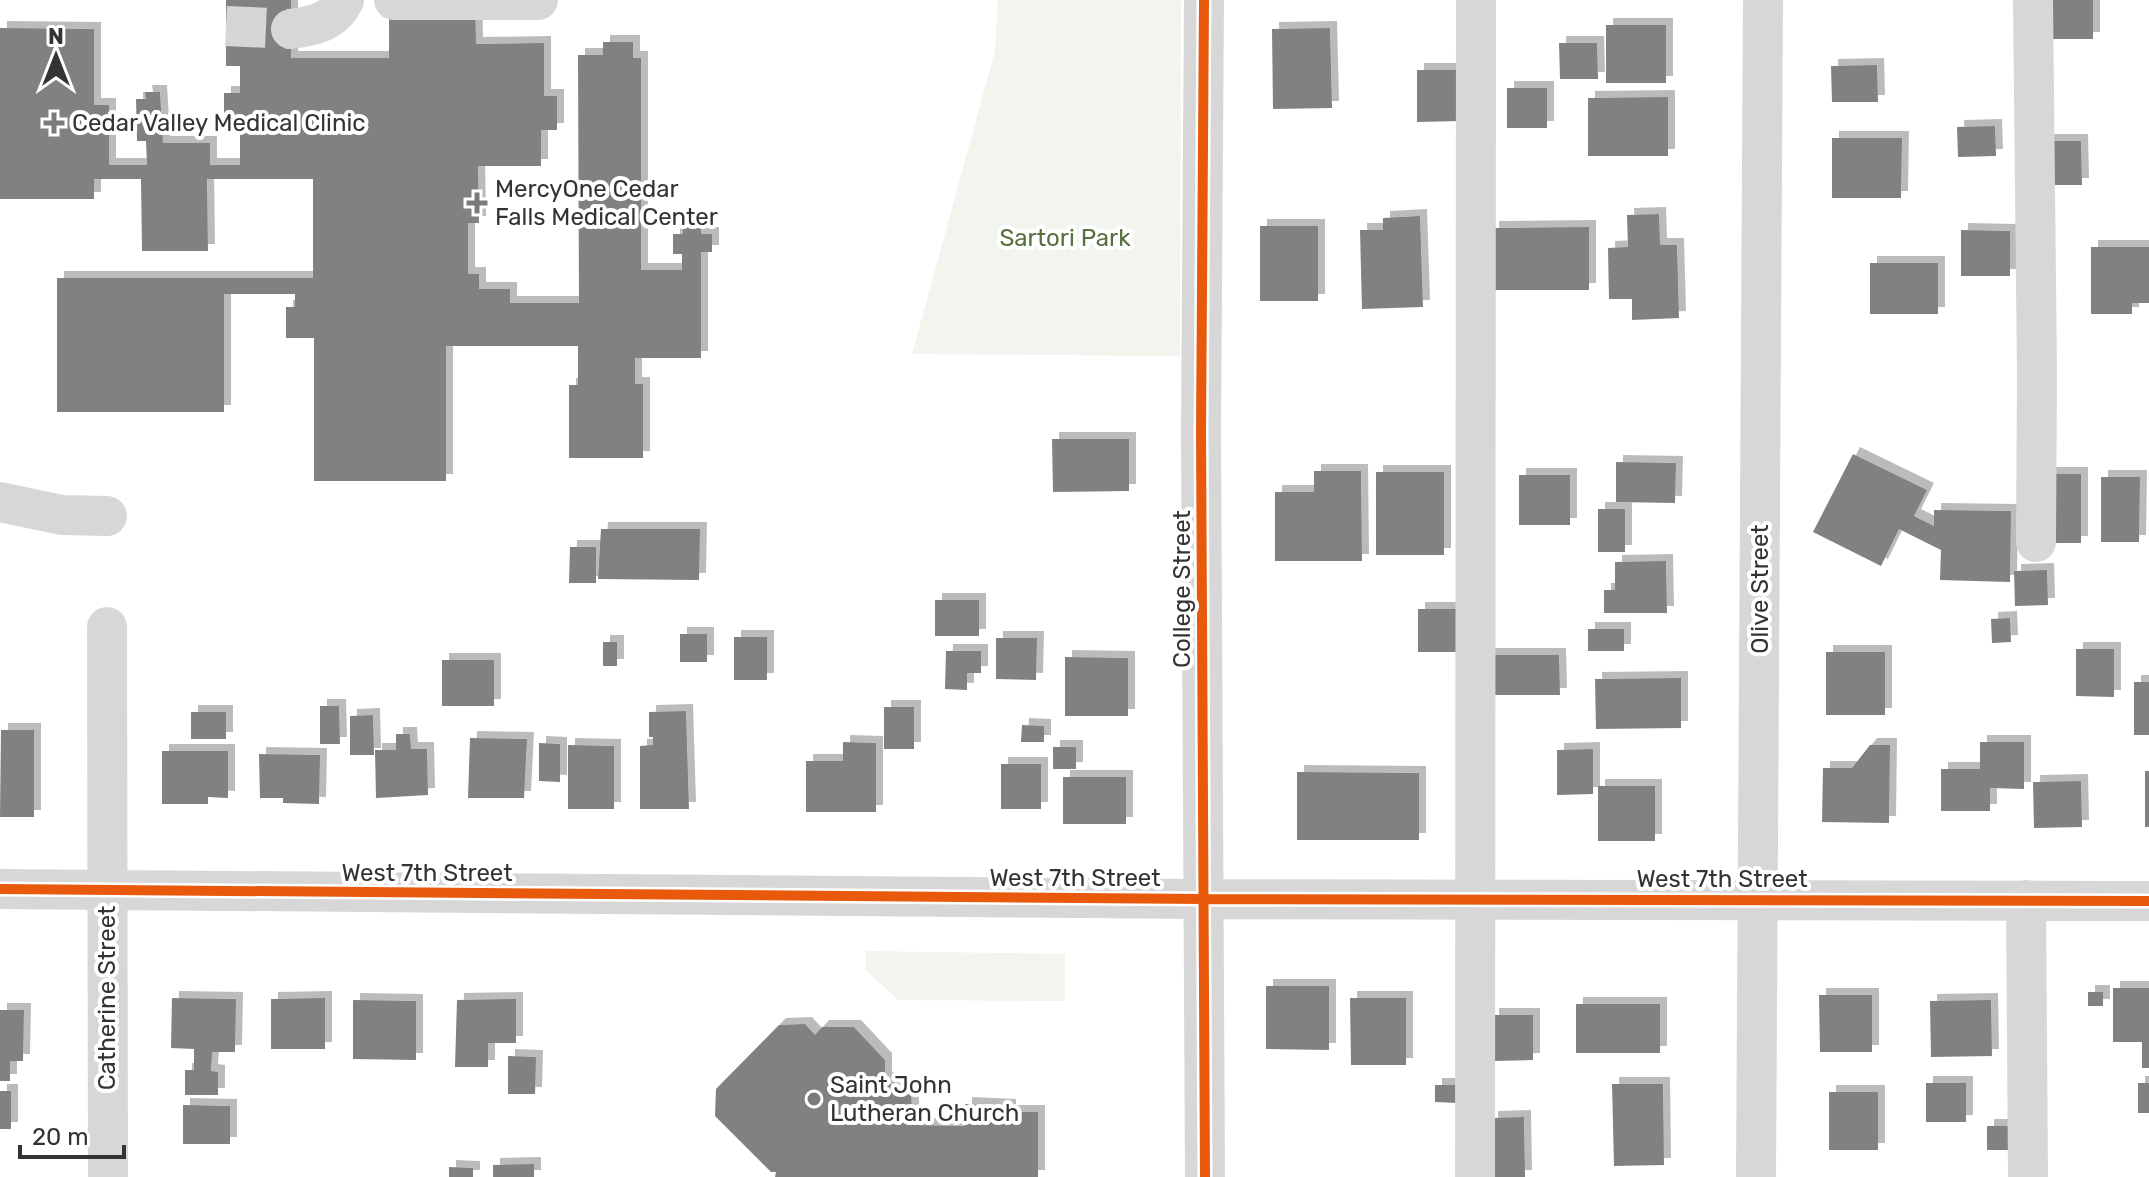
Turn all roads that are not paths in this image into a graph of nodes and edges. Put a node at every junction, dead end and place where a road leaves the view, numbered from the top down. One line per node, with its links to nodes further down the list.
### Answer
1 (344, 0): 8 (street)
2 (394, 0): 3 (street)
3 (538, 0)
4 (1204, 0): 15 (street, College Street)
5 (1476, 0): 16 (street)
6 (1763, 0): 17 (street, Olive Street)
7 (2033, 0): 11 (street)
8 (291, 29)
9 (0, 502): 10 (street)
10 (107, 516)
11 (2036, 542)
12 (107, 627): 14 (street, Catherine Street)
13 (0, 889): 14 (street, West 7th Street)
14 (107, 891): 15 (street, West 7th Street); 20 (street, Catherine Street)
15 (1203, 899): 16 (street, West 7th Street); 21 (street, College Street)
16 (1475, 899): 17 (street, West 7th Street); 22 (street)
17 (1758, 899): 18 (street, West 7th Street); 23 (street, Olive Street)
18 (2026, 900): 19 (street, West 7th Street); 24 (street)
19 (2149, 901)
20 (108, 1177)
21 (1205, 1177)
22 (1475, 1177)
23 (1756, 1177)
24 (2028, 1177)

